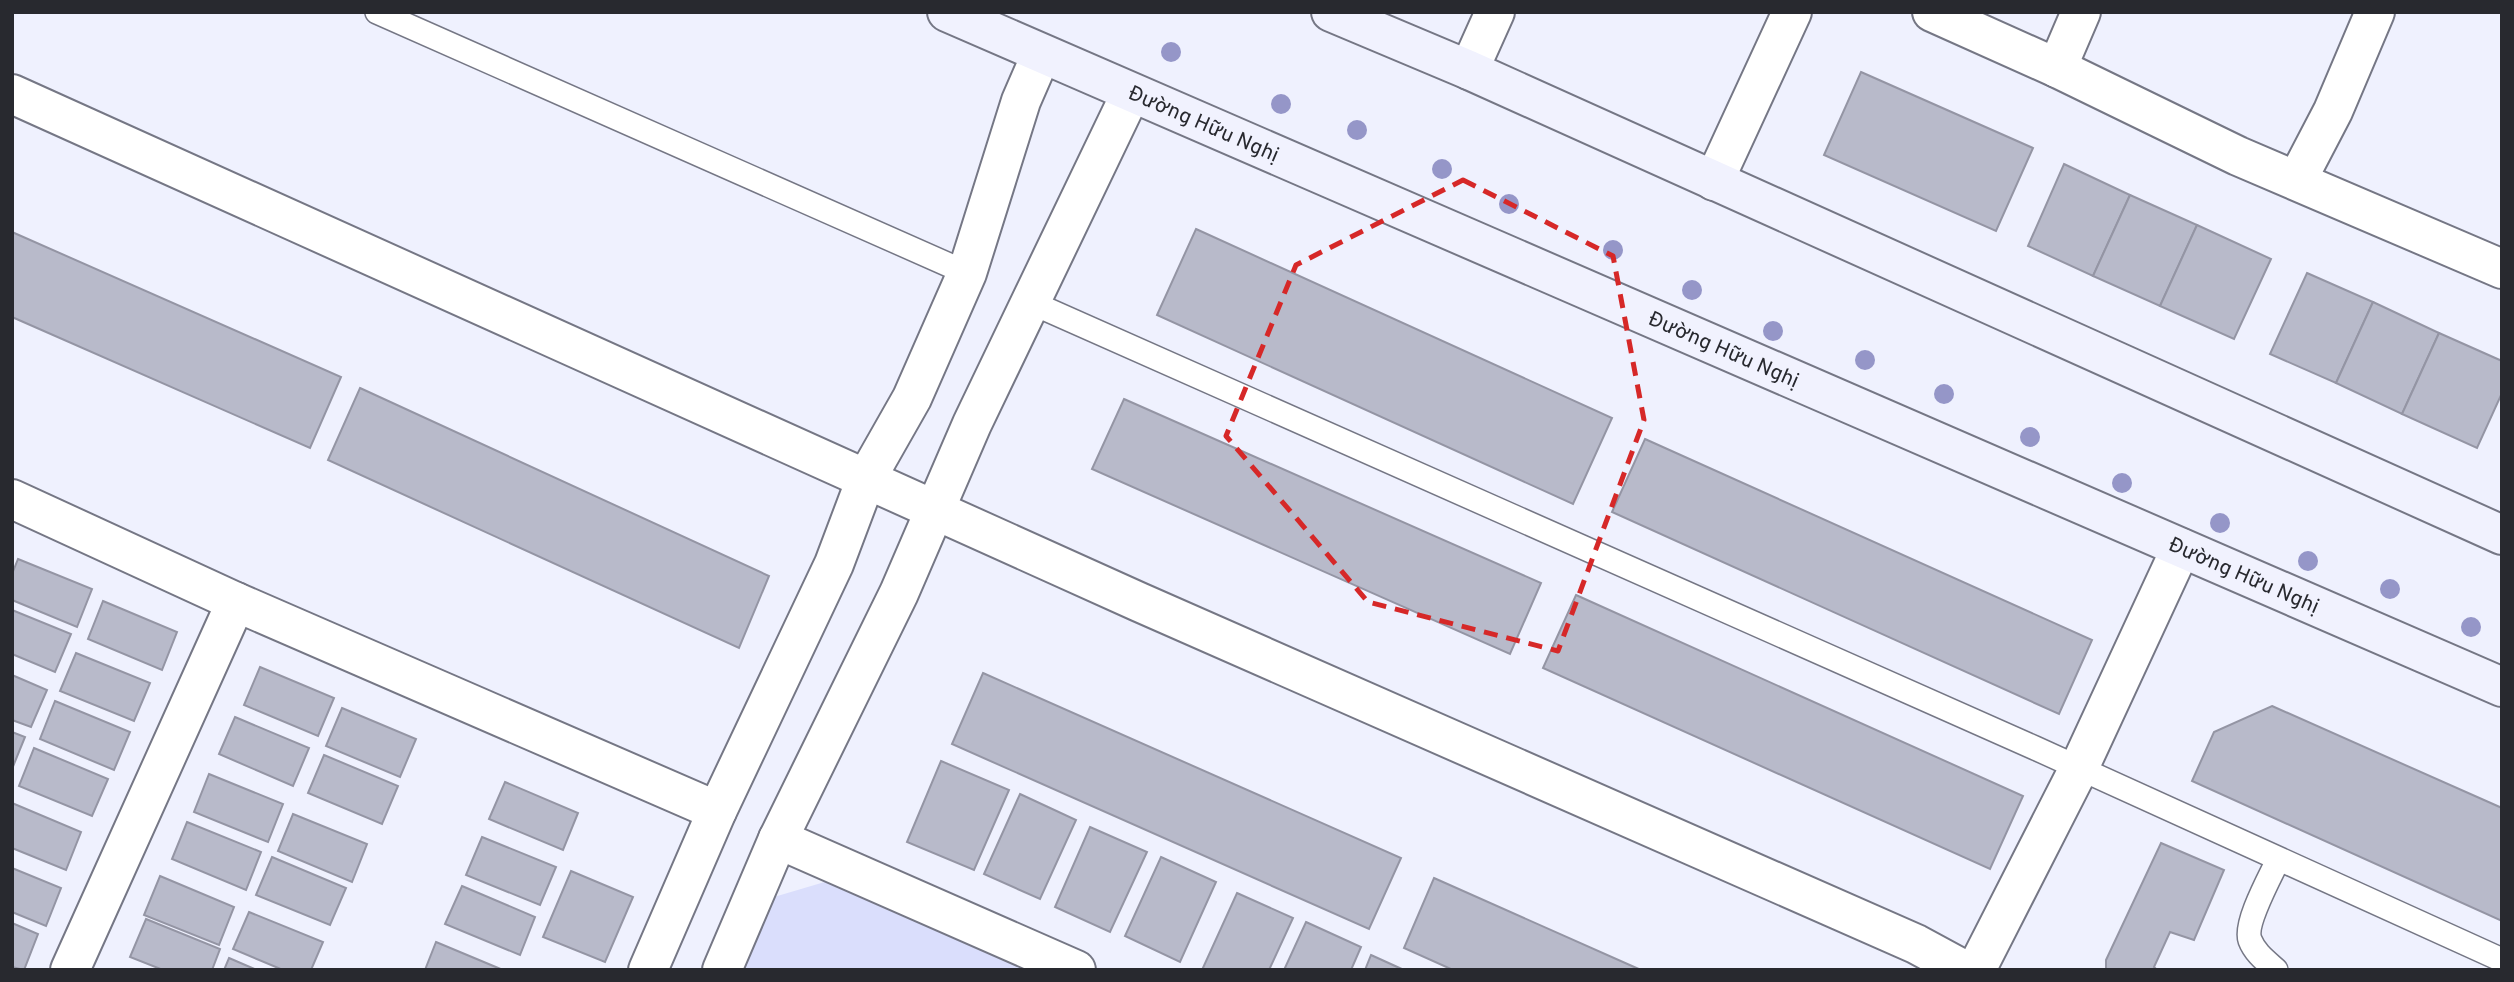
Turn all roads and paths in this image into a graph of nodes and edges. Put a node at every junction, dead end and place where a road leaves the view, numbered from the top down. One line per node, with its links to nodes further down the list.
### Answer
1 (377, 12): 17 (lane)
2 (947, 12): 9 (main road, Đường Hữu Nghị)
3 (1331, 12): 11 (main road)
4 (1495, 12): 11 (street)
5 (1792, 12): 15 (street)
6 (1932, 12): 10 (street)
7 (2081, 12): 10 (street)
8 (2375, 12): 14 (street)
9 (1041, 55): 12 (main road, Đường Hữu Nghị); 17 (street)
10 (2057, 68): 14 (street)
11 (1469, 70): 15 (main road)
12 (1131, 93): 18 (street); 23 (main road, Đường Hữu Nghị)
13 (12, 94): 19 (street)
14 (2297, 180): 16 (street)
15 (1714, 181): 22 (main road)
16 (2502, 269)
17 (967, 273): 19 (street)
18 (1030, 302): 21 (street); 26 (lane)
19 (866, 479): 21 (street); 27 (street)
20 (12, 499): 24 (street)
21 (934, 509): 28 (street); 35 (street)
22 (2502, 535)
23 (2181, 548): 25 (main road, Đường Hữu Nghị); 26 (street)
24 (236, 603): 27 (street); 31 (street)
25 (2502, 687)
26 (2079, 768): 29 (lane); 36 (street)
27 (717, 810): 32 (street)
28 (778, 839): 33 (street); 34 (street)
29 (2278, 860): 30 (lane); 37 (lane)
30 (2502, 960)
31 (70, 970)
32 (648, 970)
33 (722, 970)
34 (1076, 970)
35 (1964, 970)
36 (1976, 970)
37 (2276, 970)

